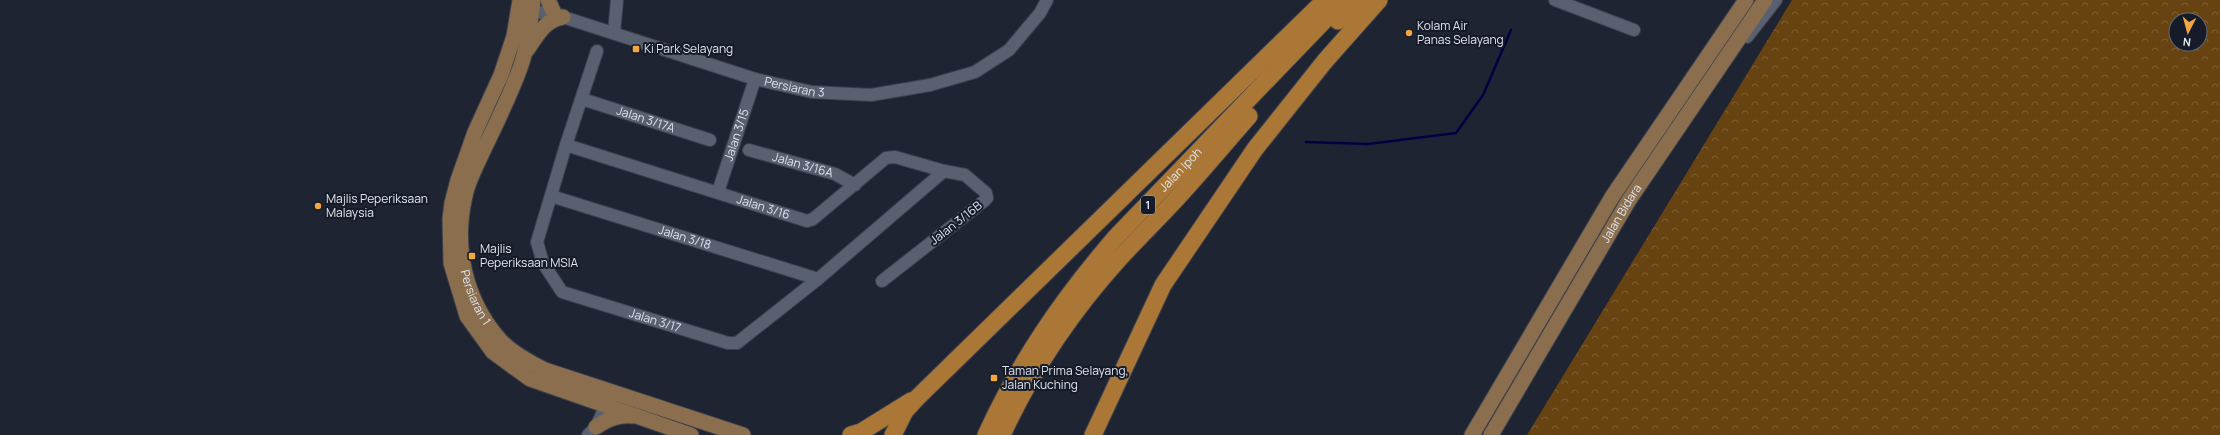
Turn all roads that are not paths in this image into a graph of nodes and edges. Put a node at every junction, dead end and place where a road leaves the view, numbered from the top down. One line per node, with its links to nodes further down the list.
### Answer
1 (548, 0): 13 (main road)
2 (616, 0): 15 (street)
3 (1047, 0): 19 (street, Persiaran 3)
4 (1325, 0): 31 (highway)
5 (1344, 0): 38 (highway, Jalan Ipoh / 1)
6 (1359, 0): 39 (highway, Jalan Ipoh / 1)
7 (1379, 0): 40 (highway)
8 (1555, 0): 14 (street)
9 (1746, 0): 41 (main road, Jalan Bidara)
10 (1765, 0): 18 (main road, Jalan Bidara)
11 (1776, 0): 18 (street)
12 (526, 5): 13 (street, Persiaran 3); 17 (main road, Persiaran 1); 30 (main road, Persiaran 1)
13 (559, 16): 15 (street, Persiaran 3); 17 (main road)
14 (1634, 30)
15 (614, 33): 19 (street, Persiaran 3)
16 (597, 51): 20 (street, Jalan 3/17)
17 (524, 54): 30 (main road, Persiaran 1)
18 (1717, 72): 42 (main road, Jalan Bidara)
19 (755, 78): 26 (street, Jalan 3/15)
20 (582, 99): 21 (street, Jalan 3/17A); 22 (street, Jalan 3/17)
21 (710, 140)
22 (566, 145): 26 (street, Jalan 3/16); 27 (street, Jalan 3/17)
23 (748, 150): 25 (street, Jalan 3/16A)
24 (944, 171): 25 (street, Jalan 3/16); 28 (street, Jalan 3/17); 29 (street, Jalan 3/16B)
25 (855, 185): 26 (street, Jalan 3/16)
26 (718, 192)
27 (551, 196): 28 (street, Jalan 3/18); 28 (street, Jalan 3/17)
28 (818, 279)
29 (882, 281)
30 (609, 398): 32 (main road, Persiaran 1); 33 (street); 35 (main road, Persiaran 1)
31 (917, 398): 36 (highway); 37 (highway)
32 (641, 417): 33 (main road); 34 (main road, Persiaran 1)
33 (592, 431)
34 (691, 435)
35 (743, 435)
36 (851, 435)
37 (893, 435)
38 (986, 435)
39 (1002, 435)
40 (1094, 435)
41 (1472, 435)
42 (1491, 435)

